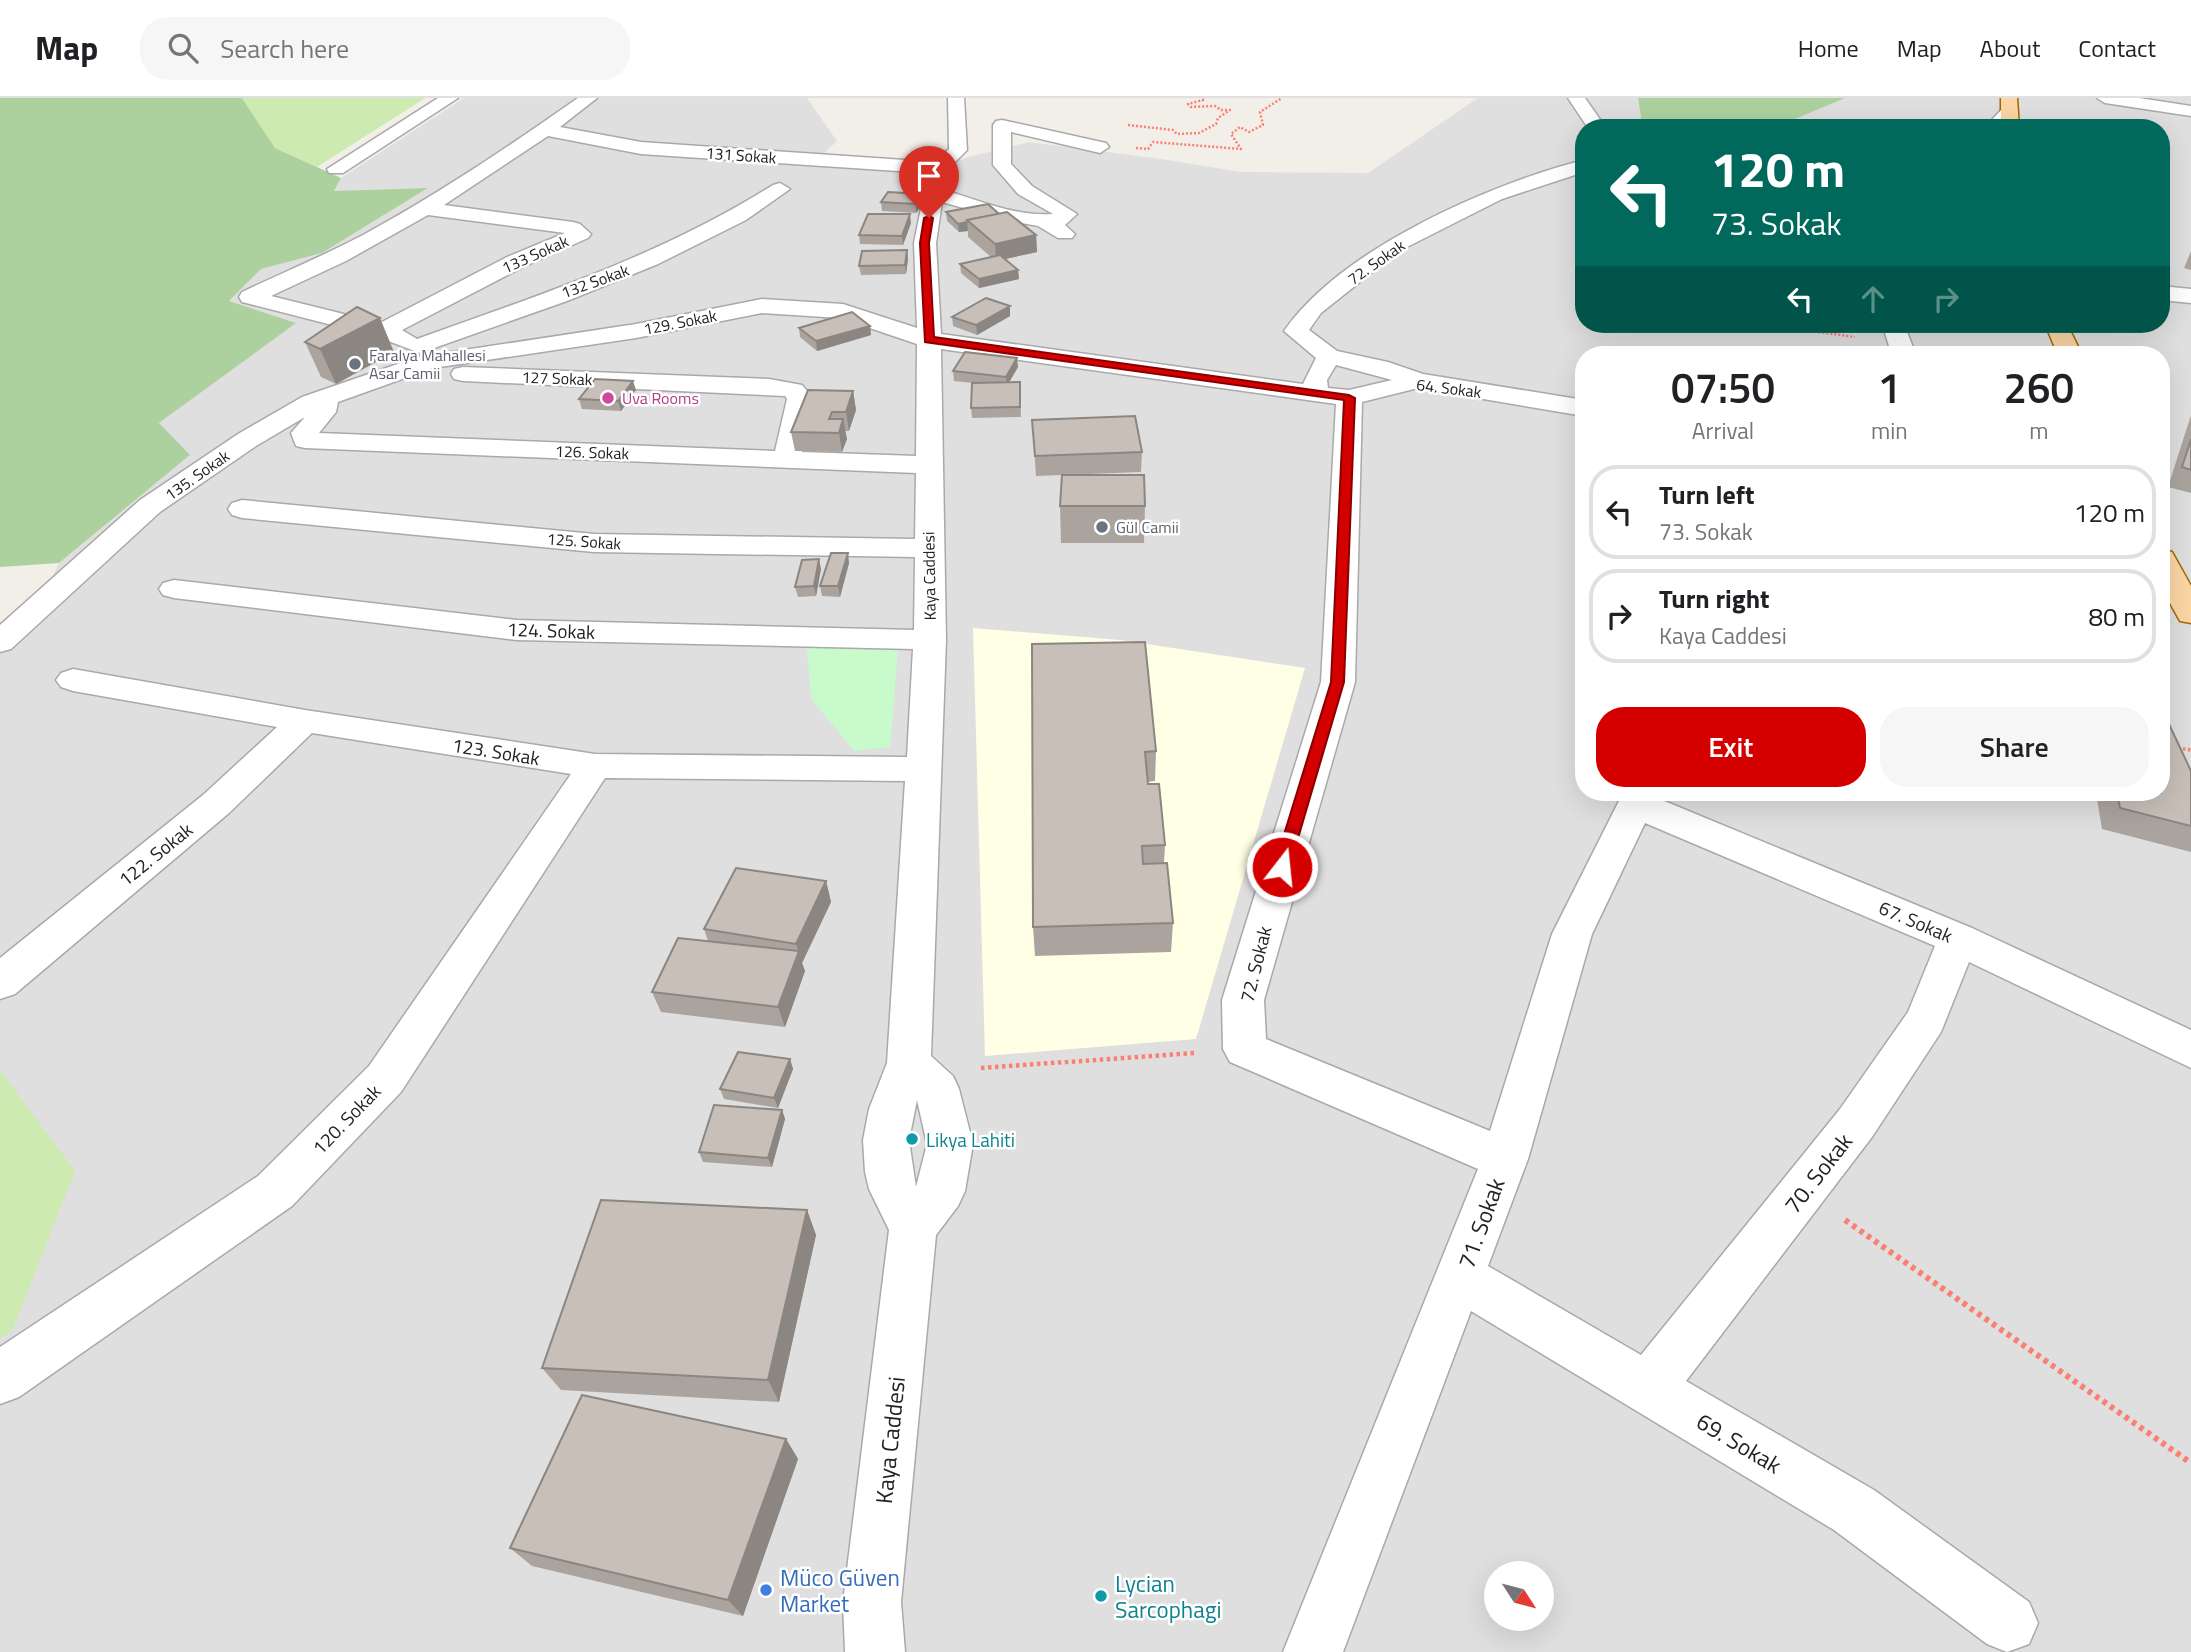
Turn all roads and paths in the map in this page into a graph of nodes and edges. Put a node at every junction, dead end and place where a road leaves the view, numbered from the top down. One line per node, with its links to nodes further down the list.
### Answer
1 (450, 98): 14 (street)
2 (589, 98): 11 (street)
3 (956, 98): 13 (street, Kaya Caddesi)
4 (1201, 98): 10 (path)
5 (1282, 98): 12 (path)
6 (1576, 98): 9 (street)
7 (2105, 98): 8 (street)
8 (2191, 111)
9 (1591, 119)
10 (1125, 122)
11 (545, 130): 13 (street, 131 Sokak); 18 (street)
12 (1100, 147): 19 (street)
13 (938, 168): 17 (street, Kaya Caddesi)
14 (336, 169)
15 (1575, 169): 27 (street, 72. Sokak)
16 (780, 189): 28 (street, 132 Sokak)
17 (933, 193): 19 (street); 25 (street, Kaya Caddesi)
18 (422, 208): 23 (street); 23 (street, 133 Sokak)
19 (1044, 221): 20 (street)
20 (1072, 239)
21 (2170, 294): 22 (street)
22 (2191, 296)
23 (383, 331): 28 (street)
24 (1831, 333): 26 (path)
25 (929, 340): 28 (street, 129. Sokak); 30 (street, 129. Sokak); 34 (street, Kaya Caddesi)
26 (1899, 341)
27 (1329, 356): 29 (street); 30 (street, 72. Sokak)
28 (416, 360): 31 (street, 135. Sokak); 33 (street, 127 Sokak)
29 (1418, 381): 30 (street, 64. Sokak); 32 (street, 64. Sokak)
30 (1332, 396): 52 (street, 72. Sokak)
31 (326, 397): 33 (street, 126. Sokak); 41 (street, 135. Sokak)
32 (1575, 407)
33 (787, 459): 34 (street, 126. Sokak)
34 (930, 465): 36 (street, Kaya Caddesi)
35 (242, 509): 36 (street, 125. Sokak)
36 (928, 548): 40 (street, Kaya Caddesi)
37 (2170, 575): 39 (main road)
38 (174, 589): 40 (street, 124. Sokak)
39 (2191, 614)
40 (930, 640): 47 (street, Kaya Caddesi)
41 (0, 642)
42 (73, 680): 43 (street, 123. Sokak)
43 (305, 722): 46 (street, 123. Sokak); 51 (street, 122. Sokak)
44 (2171, 747): 45 (path)
45 (2191, 750)
46 (596, 766): 47 (street, 123. Sokak); 60 (street, 120. Sokak)
47 (924, 769): 54 (street, Kaya Caddesi)
48 (1638, 801): 56 (street, 71. Sokak)
49 (1646, 801): 50 (street, 67. Sokak)
50 (1958, 939): 53 (street, 67. Sokak); 57 (street, 70. Sokak)
51 (0, 982)
52 (1245, 1049): 55 (path); 56 (street)
53 (2191, 1050)
54 (909, 1063): 58 (street, Kaya Caddesi); 58 (street, Kaya Caddesi)
55 (979, 1068)
56 (1505, 1159): 59 (street, 71. Sokak)
57 (1804, 1191): 61 (street, 70. Sokak); 62 (path)
58 (914, 1228): 64 (street, Kaya Caddesi)
59 (1461, 1277): 61 (street, 69. Sokak); 65 (street, 71. Sokak)
60 (0, 1378)
61 (1648, 1388): 63 (street, 69. Sokak)
62 (2191, 1463)
63 (2008, 1623)
64 (875, 1652)
65 (1313, 1652)

